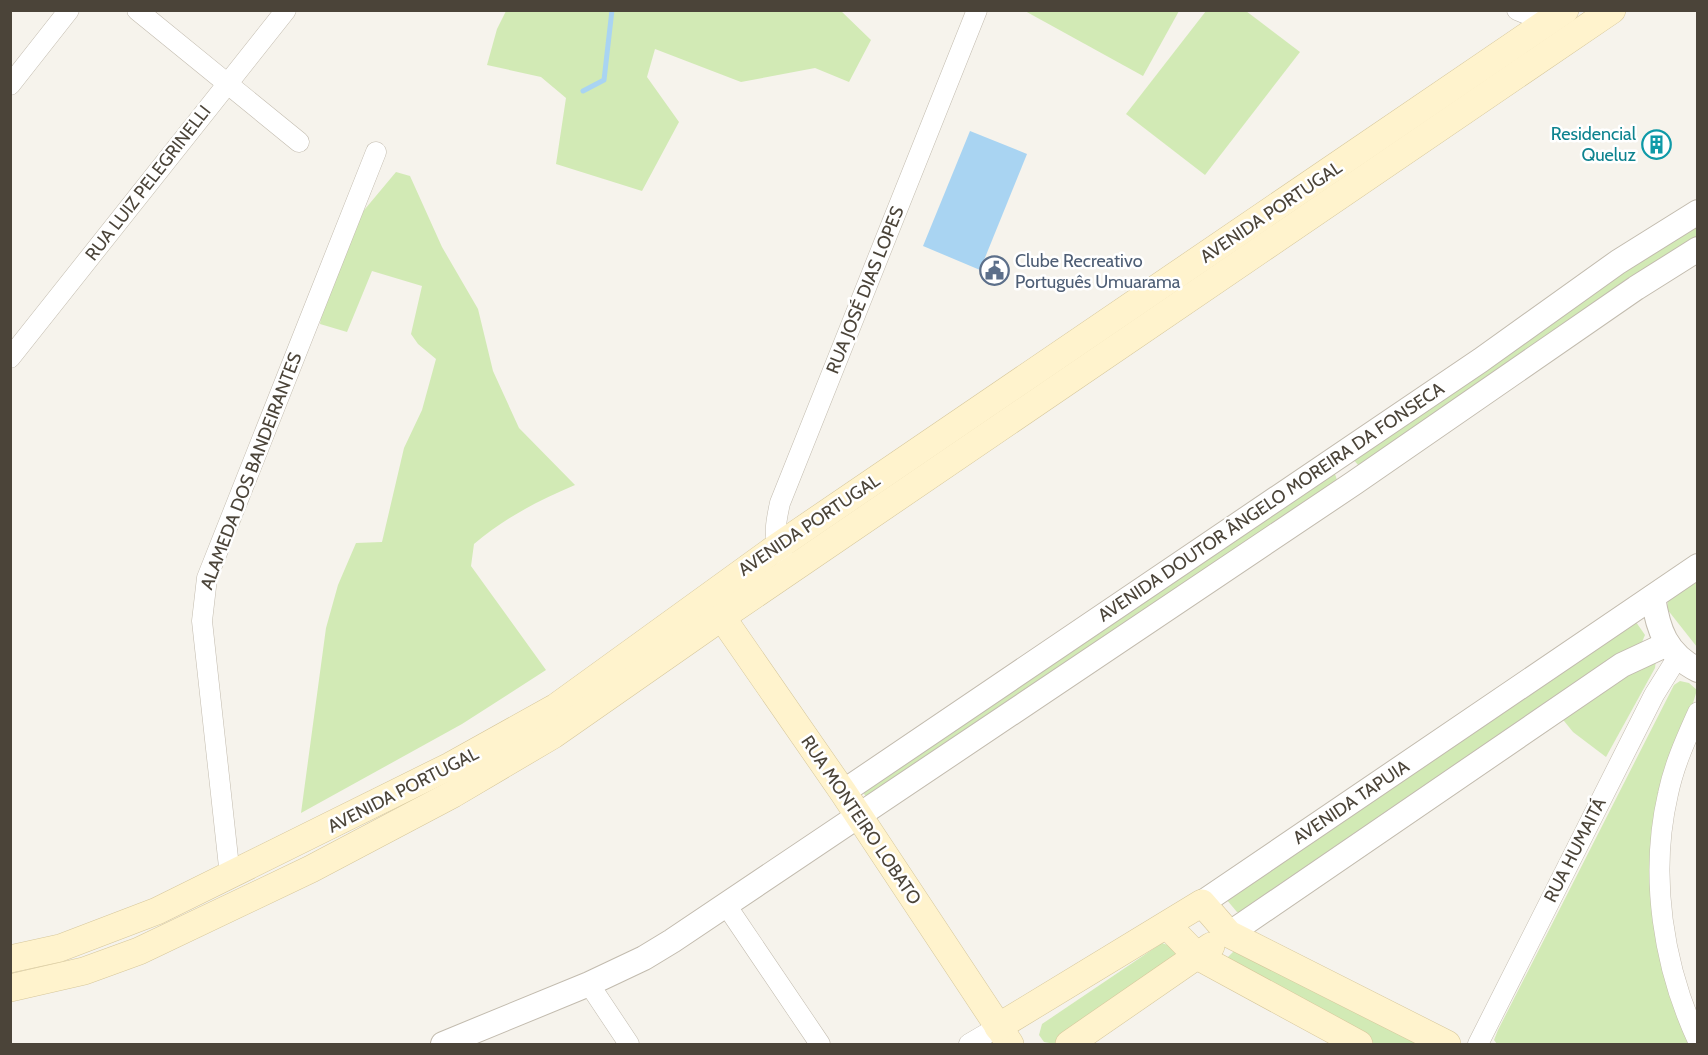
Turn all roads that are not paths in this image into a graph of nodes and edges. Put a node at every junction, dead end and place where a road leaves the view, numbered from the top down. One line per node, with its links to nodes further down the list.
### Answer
1 (69, 10): 9 (street)
2 (137, 10): 8 (street)
3 (286, 10): 8 (street, RUA LUIZ PELEGRINELLI)
4 (977, 10): 21 (street, RUA JOSÉ DIAS LOPES)
5 (1517, 10): 7 (street)
6 (1612, 10): 16 (main road, AVENIDA PORTUGAL)
7 (1556, 17): 16 (main road, AVENIDA PORTUGAL)
8 (227, 82): 10 (street); 17 (street, RUA LUIZ PELEGRINELLI)
9 (10, 85)
10 (299, 142)
11 (376, 152): 30 (street, ALAMEDA DOS BANDEIRANTES)
12 (1698, 212): 14 (street, AVENIDA DOUTOR ÂNGELO MOREIRA DA FONSECA)
13 (1698, 249): 15 (street, AVENIDA DOUTOR ÂNGELO MOREIRA DA FONSECA)
14 (1618, 262): 15 (street); 19 (street, AVENIDA DOUTOR ÂNGELO MOREIRA DA FONSECA)
15 (1636, 288): 20 (street, AVENIDA DOUTOR ÂNGELO MOREIRA DA FONSECA)
16 (1168, 298): 18 (main road, AVENIDA PORTUGAL)
17 (10, 358)
18 (969, 434): 21 (main road, AVENIDA PORTUGAL); 23 (main road, AVENIDA PORTUGAL)
19 (1337, 457): 20 (street); 28 (street, AVENIDA DOUTOR ÂNGELO MOREIRA DA FONSECA)
20 (1354, 483): 29 (street, AVENIDA DOUTOR ÂNGELO MOREIRA DA FONSECA)
21 (777, 547): 23 (street); 25 (main road, AVENIDA PORTUGAL)
22 (1698, 566): 24 (street, AVENIDA TAPUIA)
23 (792, 570): 25 (main road, AVENIDA PORTUGAL)
24 (1653, 597): 26 (street); 31 (street, AVENIDA TAPUIA)
25 (715, 607): 28 (main road, RUA MONTEIRO LOBATO); 30 (main road, AVENIDA PORTUGAL); 38 (main road)
26 (1680, 658): 34 (street); 48 (street, RUA HUMAITÁ)
27 (1698, 712): 40 (street)
28 (843, 792): 29 (main road, RUA MONTEIRO LOBATO)
29 (858, 814): 32 (street, AVENIDA DOUTOR ÂNGELO MOREIRA DA FONSECA); 39 (main road, RUA MONTEIRO LOBATO)
30 (230, 876): 36 (main road, AVENIDA PORTUGAL)
31 (1202, 903): 33 (main road, AVENIDA TAPUIA); 34 (main road)
32 (726, 905): 37 (street, AVENIDA DOUTOR ÂNGELO MOREIRA DA FONSECA); 43 (street)
33 (1167, 925): 35 (main road); 39 (main road, AVENIDA TAPUIA)
34 (1229, 933): 35 (main road); 47 (main road)
35 (1197, 956): 45 (main road); 46 (main road)
36 (10, 959)
37 (589, 984): 41 (street, AVENIDA DOUTOR ÂNGELO MOREIRA DA FONSECA); 42 (street)
38 (10, 988)
39 (1004, 1036): 44 (street)
40 (1698, 1041)
41 (443, 1044)
42 (629, 1044)
43 (820, 1044)
44 (969, 1044)
45 (1069, 1044)
46 (1359, 1044)
47 (1447, 1044)
48 (1478, 1044)

